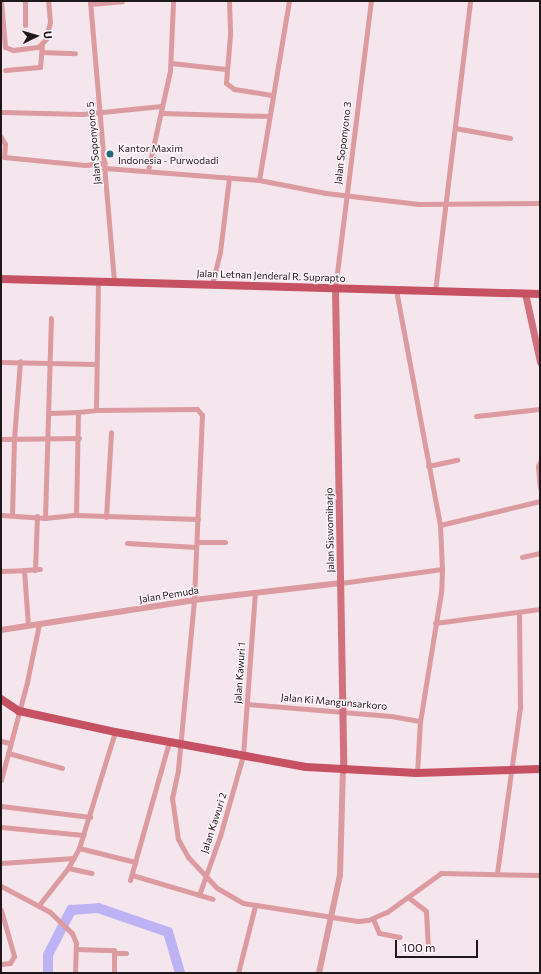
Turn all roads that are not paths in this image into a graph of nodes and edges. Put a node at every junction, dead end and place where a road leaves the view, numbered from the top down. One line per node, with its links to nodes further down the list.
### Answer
1 (1, 1): 12 (street)
2 (25, 1): 11 (street)
3 (48, 1): 12 (street)
4 (122, 1): 10 (street)
5 (173, 1): 15 (street)
6 (229, 1): 16 (street)
7 (289, 1): 18 (street)
8 (371, 1): 31 (street, Jalan Soponyono 3)
9 (470, 1): 24 (street)
10 (90, 3): 21 (street, Jalan Soponyono 5)
11 (25, 25)
12 (42, 45): 13 (street)
13 (42, 52): 14 (street); 17 (street)
14 (76, 53)
15 (170, 63): 16 (street); 19 (street)
16 (226, 69): 18 (street)
17 (5, 70)
18 (272, 95): 23 (street)
19 (162, 106): 21 (street); 22 (street)
20 (1, 112): 21 (street)
21 (101, 112): 27 (street, Jalan Soponyono 5)
22 (161, 113): 23 (street); 28 (street)
23 (269, 116): 30 (street)
24 (455, 128): 26 (street); 32 (street)
25 (1, 137): 27 (street)
26 (510, 138)
27 (105, 166): 28 (street); 36 (street, Jalan Soponyono 5)
28 (148, 170): 29 (street)
29 (229, 178): 30 (street); 37 (street)
30 (259, 180): 31 (street)
31 (345, 196): 32 (street); 38 (street, Jalan Soponyono 3)
32 (444, 204): 33 (street); 40 (street)
33 (540, 204)
34 (1, 279): 35 (main road, Jalan Letnan Jenderal R. Suprapto)
35 (98, 282): 36 (main road, Jalan Letnan Jenderal R. Suprapto); 48 (street)
36 (114, 283): 37 (main road, Jalan Letnan Jenderal R. Suprapto)
37 (212, 284): 38 (main road, Jalan Letnan Jenderal R. Suprapto)
38 (335, 288): 39 (main road, Jalan Letnan Jenderal R. Suprapto); 80 (main road, Jalan Siswomiharjo)
39 (396, 290): 40 (main road, Jalan Letnan Jenderal R. Suprapto); 61 (street)
40 (435, 291): 41 (main road, Jalan Letnan Jenderal R. Suprapto)
41 (525, 293): 42 (main road, Jalan Letnan Jenderal R. Suprapto); 47 (main road)
42 (540, 294)
43 (51, 318): 46 (street)
44 (20, 361): 45 (street); 46 (street); 58 (street)
45 (1, 362)
46 (49, 362): 48 (street); 52 (street)
47 (540, 362)
48 (96, 364): 50 (street)
49 (540, 409): 53 (street)
50 (96, 410): 51 (street); 70 (street)
51 (78, 412): 52 (street); 56 (street)
52 (50, 413): 55 (street)
53 (476, 416)
54 (111, 432): 68 (street)
55 (47, 438): 56 (street); 58 (street); 69 (street)
56 (79, 438): 66 (street)
57 (1, 439): 58 (street)
58 (14, 439): 65 (street)
59 (457, 460): 61 (street)
60 (540, 462): 62 (street)
61 (428, 466): 71 (street)
62 (540, 487)
63 (540, 501): 71 (street)
64 (1, 514): 65 (street)
65 (12, 515): 67 (street)
66 (76, 515): 68 (street); 69 (street)
67 (37, 516): 69 (street); 78 (street)
68 (106, 517): 70 (street)
69 (45, 518)
70 (198, 519): 74 (street)
71 (440, 525): 77 (street)
72 (224, 542): 74 (street)
73 (127, 543): 74 (street)
74 (197, 545): 82 (street)
75 (540, 552): 76 (street)
76 (522, 557)
77 (442, 569): 80 (street); 85 (street)
78 (24, 570): 79 (street); 87 (street)
79 (1, 572)
80 (341, 583): 81 (street, Jalan Pemuda); 92 (main road, Jalan Siswomiharjo)
81 (255, 593): 82 (street, Jalan Pemuda); 90 (street, Jalan Kawuri 1)
82 (194, 600): 86 (street, Jalan Pemuda); 98 (street)
83 (540, 609): 84 (street)
84 (519, 613): 85 (street); 104 (street)
85 (436, 623): 93 (street)
86 (39, 624): 87 (street, Jalan Pemuda); 91 (street)
87 (28, 625): 88 (street, Jalan Pemuda)
88 (1, 630)
89 (1, 699): 91 (main road)
90 (247, 704): 92 (street, Jalan Ki Mangunsarkoro); 100 (street, Jalan Kawuri 1)
91 (19, 711): 94 (main road); 97 (street)
92 (344, 712): 93 (street, Jalan Ki Mangunsarkoro); 103 (main road, Jalan Siswomiharjo)
93 (420, 721): 105 (street)
94 (116, 732): 96 (main road); 108 (street)
95 (1, 741): 97 (street)
96 (169, 742): 98 (main road); 113 (street)
97 (10, 743): 99 (street)
98 (180, 744): 100 (main road); 119 (street)
99 (8, 753): 101 (street); 106 (street)
100 (244, 755): 103 (main road); 119 (street, Jalan Kawuri 2)
101 (62, 768)
102 (540, 769): 104 (main road)
103 (343, 770): 105 (main road); 127 (street)
104 (512, 770): 105 (main road); 117 (street)
105 (417, 773)
106 (1, 780)
107 (1, 806): 108 (street)
108 (90, 817): 110 (street)
109 (1, 827): 110 (street)
110 (84, 835): 111 (street)
111 (79, 848): 112 (street); 113 (street)
112 (74, 858): 114 (street); 115 (street)
113 (135, 862): 121 (street)
114 (1, 863)
115 (68, 868): 116 (street); 124 (street)
116 (91, 874)
117 (497, 874): 118 (street); 122 (street)
118 (540, 875)
119 (207, 876): 121 (street, Jalan Kawuri 2); 125 (street)
120 (1, 886): 124 (street)
121 (199, 895): 123 (street)
122 (409, 898): 128 (street); 130 (street)
123 (213, 899)
124 (38, 905): 131 (street)
125 (255, 906): 127 (street); 137 (street)
126 (1, 910): 134 (street)
127 (331, 917): 128 (street); 138 (street)
128 (373, 919): 129 (street)
129 (400, 937)
130 (428, 948)
131 (76, 949): 132 (street); 135 (street)
132 (116, 953): 133 (street); 136 (street)
133 (126, 953)
134 (1, 964)
135 (75, 973)
136 (114, 973)
137 (238, 973)
138 (319, 973)

